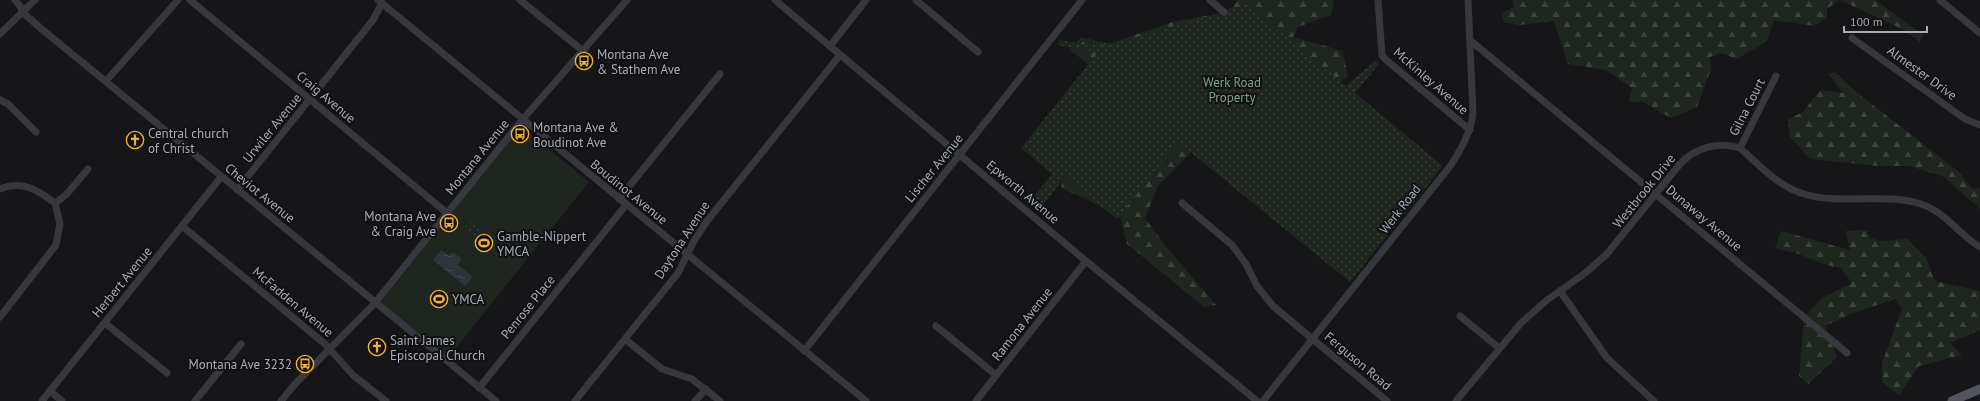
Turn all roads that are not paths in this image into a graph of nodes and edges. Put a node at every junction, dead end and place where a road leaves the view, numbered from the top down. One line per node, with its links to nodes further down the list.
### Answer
1 (15, 0): 16 (street, Cheviot Avenue)
2 (35, 0): 16 (street)
3 (178, 0): 28 (street)
4 (190, 0): 29 (street, Craig Avenue)
5 (520, 0): 23 (street)
6 (627, 0): 23 (street, Montana Avenue)
7 (774, 0): 22 (street, Epworth Avenue)
8 (866, 0): 22 (street)
9 (916, 0): 24 (street)
10 (1210, 0): 17 (street)
11 (1378, 0): 33 (street, McKinley Avenue)
12 (1468, 0): 21 (street, Werk Road)
13 (1940, 0): 18 (street)
14 (1079, 1): 36 (street, Lischer Avenue)
15 (380, 2): 29 (street, Urwiler Avenue); 31 (street, Boudinot Avenue)
16 (22, 12): 19 (street); 28 (street, Cheviot Avenue)
17 (1224, 12)
18 (1980, 33)
19 (0, 34)
20 (1852, 38): 32 (street, Almester Drive)
21 (1471, 41): 33 (street, Werk Road); 41 (street, Dunaway Avenue)
22 (830, 46): 25 (street, Epworth Avenue)
23 (583, 51): 31 (street, Montana Avenue)
24 (978, 52)
25 (840, 54): 36 (street, Epworth Avenue); 49 (street, Daytona Avenue)
26 (720, 74): 42 (street)
27 (1776, 76): 35 (street, Gilna Court)
28 (106, 81): 38 (street, Cheviot Avenue)
29 (310, 99): 40 (street, Urwiler Avenue); 46 (street, Craig Avenue)
30 (0, 100): 34 (street)
31 (522, 120): 42 (street, Boudinot Avenue); 46 (street, Montana Avenue)
32 (1980, 125)
33 (1470, 130): 58 (street, Werk Road)
34 (36, 132)
35 (1740, 148): 41 (street, Westbrook Drive); 48 (street)
36 (960, 155): 50 (street, Epworth Avenue); 62 (street, Lischer Avenue)
37 (88, 169): 44 (street)
38 (221, 177): 40 (street, Cheviot Avenue); 47 (street, Herbert Avenue)
39 (0, 189): 44 (street)
40 (237, 190): 52 (street, Cheviot Avenue)
41 (1656, 194): 51 (street, Westbrook Drive); 63 (street, Dunaway Avenue)
42 (619, 199): 45 (street, Boudinot Avenue)
43 (1182, 202): 58 (street, Ferguson Road)
44 (55, 203): 54 (street)
45 (626, 205): 49 (street, Boudinot Avenue); 66 (street, Penrose Place)
46 (447, 213): 52 (street, Montana Avenue)
47 (182, 226): 55 (street, Herbert Avenue); 61 (street, McFadden Avenue)
48 (1980, 247)
49 (688, 255): 57 (street, Daytona Avenue); 62 (street, Boudinot Avenue)
50 (1086, 261): 65 (street, Ramona Avenue); 81 (street, Epworth Avenue)
51 (1560, 291): 60 (street, Westbrook Drive); 85 (street)
52 (375, 303): 61 (street, Montana Avenue); 66 (street, Cheviot Avenue)
53 (1460, 316): 60 (street)
54 (0, 317)
55 (105, 323): 64 (street); 69 (street, Herbert Avenue)
56 (936, 326): 65 (street)
57 (625, 339): 67 (street); 76 (street, Daytona Avenue)
58 (1312, 339): 82 (street, Werk Road); 83 (street, Ferguson Road)
59 (241, 344): 72 (street)
60 (1499, 348): 84 (street, Westbrook Drive)
61 (330, 349): 73 (street, Montana Avenue); 74 (street, McFadden Avenue)
62 (804, 351): 79 (street, Boudinot Avenue)
63 (1847, 353)
64 (167, 374)
65 (996, 375): 80 (street, Ramona Avenue)
66 (479, 388): 75 (street, Cheviot Avenue)
67 (706, 389): 77 (street); 78 (street)
68 (1980, 389): 86 (main road)
69 (50, 391): 70 (street, Herbert Avenue); 71 (street)
70 (42, 401)
71 (62, 401)
72 (195, 401)
73 (281, 401)
74 (386, 401)
75 (496, 401)
76 (575, 401)
77 (695, 401)
78 (720, 401)
79 (866, 401)
80 (976, 401)
81 (1257, 401)
82 (1263, 401)
83 (1387, 401)
84 (1456, 401)
85 (1654, 401)
86 (1952, 401)

